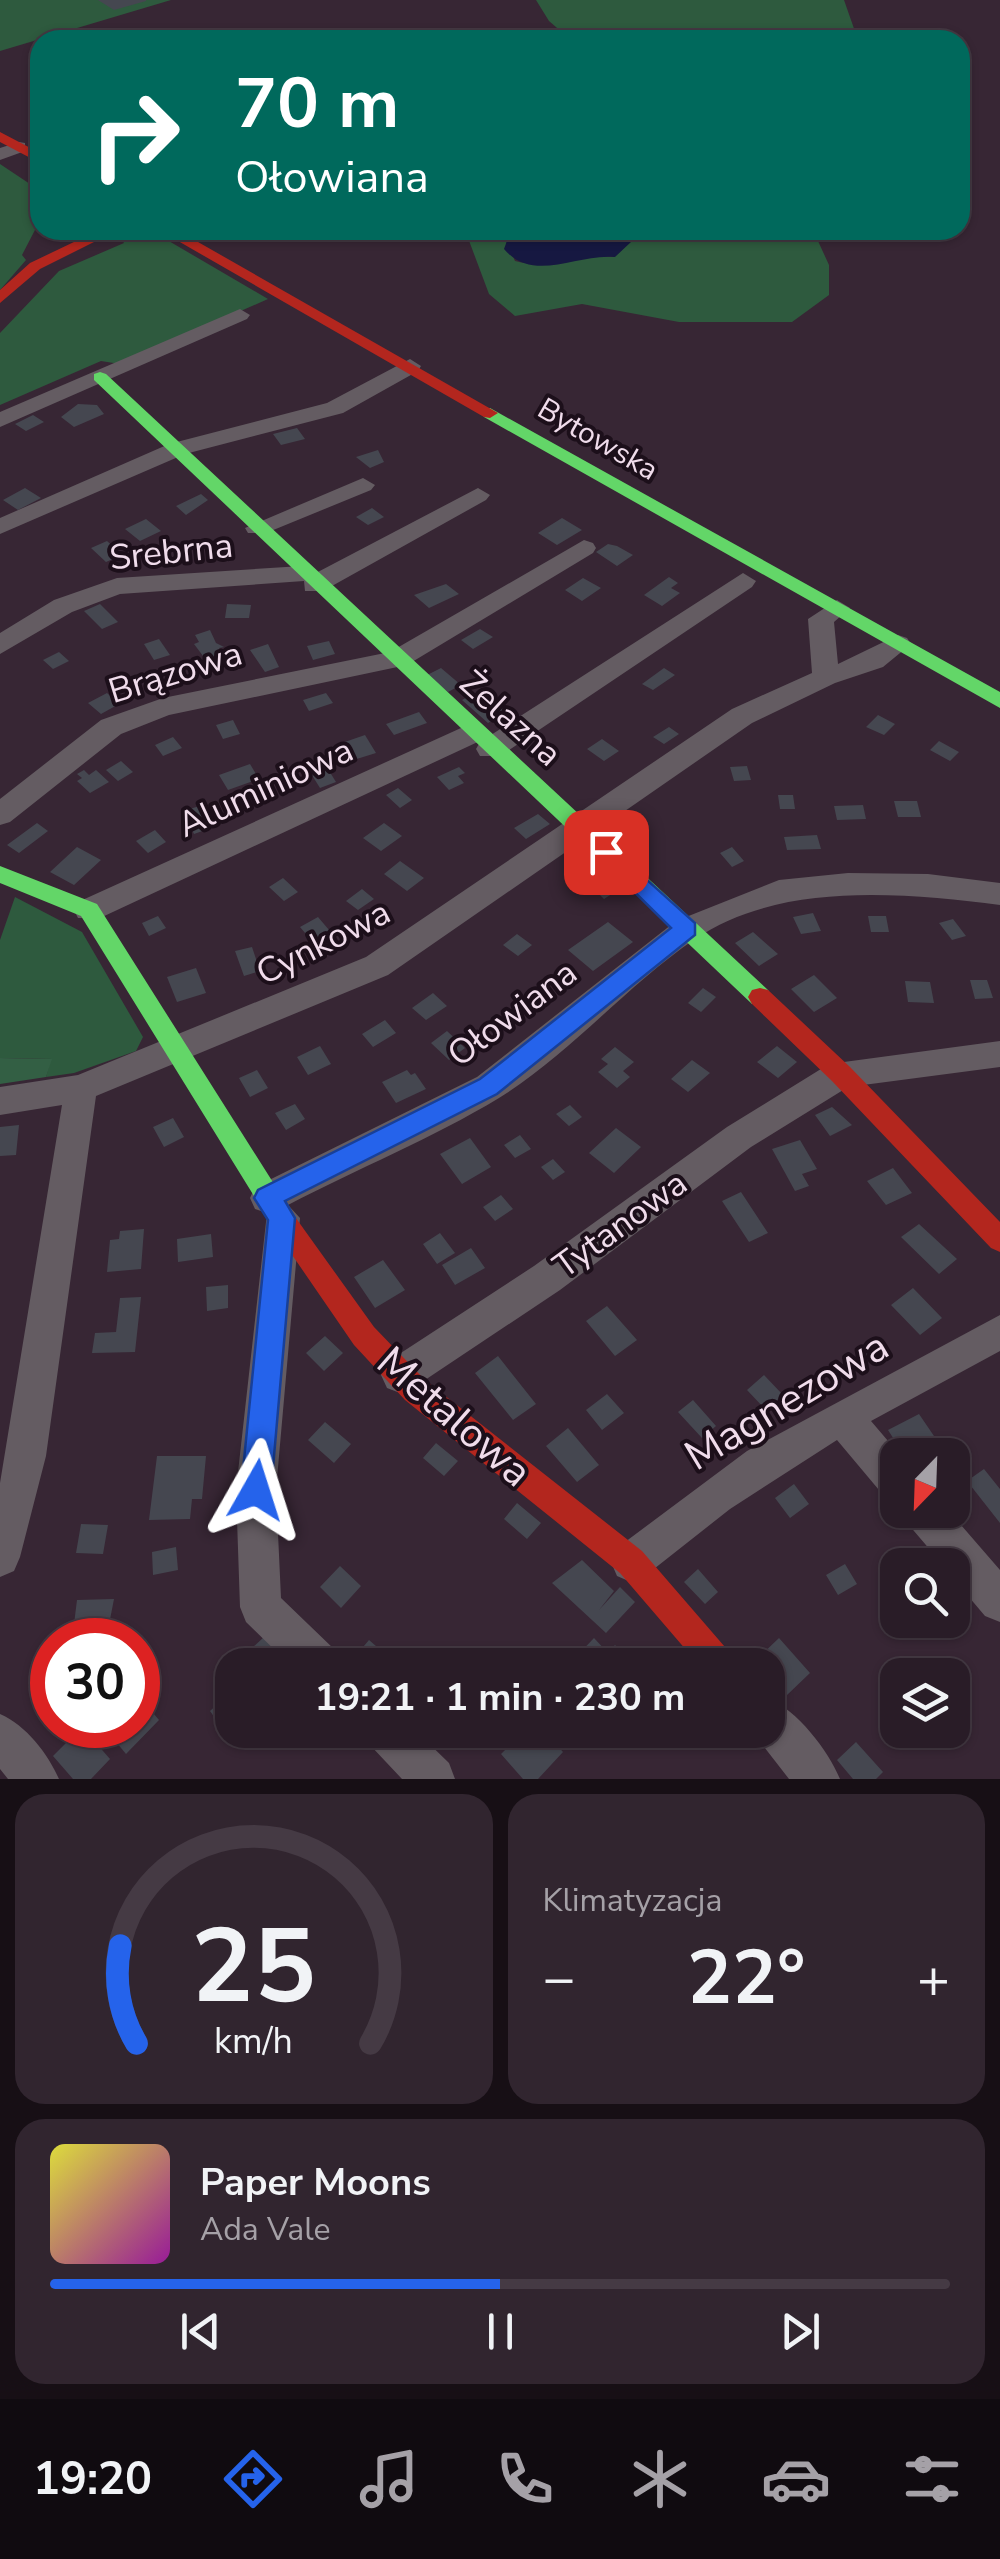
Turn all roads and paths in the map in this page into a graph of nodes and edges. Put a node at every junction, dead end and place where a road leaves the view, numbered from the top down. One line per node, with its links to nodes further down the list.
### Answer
1 (90, 240): 3 (street)
2 (184, 240): 5 (street, Bytowska)
3 (0, 298)
4 (240, 315): 6 (street)
5 (410, 366): 8 (street); 16 (street, Bytowska)
6 (100, 377): 7 (street); 8 (street, Żelazna)
7 (0, 420)
8 (176, 449): 11 (street); 12 (street, Żelazna)
9 (363, 485): 12 (street)
10 (478, 495): 14 (street)
11 (0, 527)
12 (257, 528): 14 (street, Żelazna)
13 (584, 548): 19 (street, Brązowa)
14 (308, 580): 18 (street, Srebrna); 19 (street, Żelazna)
15 (744, 581): 22 (street, Aluminiowa)
16 (837, 608): 17 (street, Bytowska); 20 (street)
17 (898, 644): 20 (street, Cynkowa); 21 (street, Bytowska)
18 (0, 645)
19 (398, 659): 22 (street, Żelazna); 23 (street, Brązowa)
20 (826, 678): 24 (street, Cynkowa)
21 (1000, 701)
22 (481, 741): 24 (street, Żelazna); 27 (street, Aluminiowa)
23 (0, 815)
24 (580, 826): 28 (street, Żelazna); 29 (street, Cynkowa)
25 (0, 874): 27 (street)
26 (1000, 894): 28 (street, Ołowiana)
27 (89, 910): 29 (street, Metalowa)
28 (687, 929): 31 (street, Żelazna); 34 (street, Ołowiana)
29 (180, 1050): 32 (street, Cynkowa); 34 (street, Metalowa)
30 (1000, 1054): 31 (street)
31 (840, 1074): 35 (street, Żelazna); 37 (street, Tytanowa)
32 (81, 1088): 33 (street, Cynkowa); 41 (street)
33 (0, 1101)
34 (274, 1208): 37 (street, Metalowa); 44 (street)
35 (1000, 1240)
36 (1000, 1332): 38 (street, Magnezowa)
37 (400, 1374): 42 (street, Metalowa)
38 (842, 1416): 39 (street); 42 (street, Magnezowa)
39 (880, 1461)
40 (937, 1528): 43 (street)
41 (0, 1558)
42 (631, 1562): 45 (street, Metalowa)
43 (1000, 1601)
44 (303, 1648)
45 (705, 1648)
46 (0, 1736): 49 (street)
47 (785, 1740): 51 (street)
48 (403, 1748): 50 (street)
49 (37, 1779)
50 (433, 1779)
51 (818, 1779)

